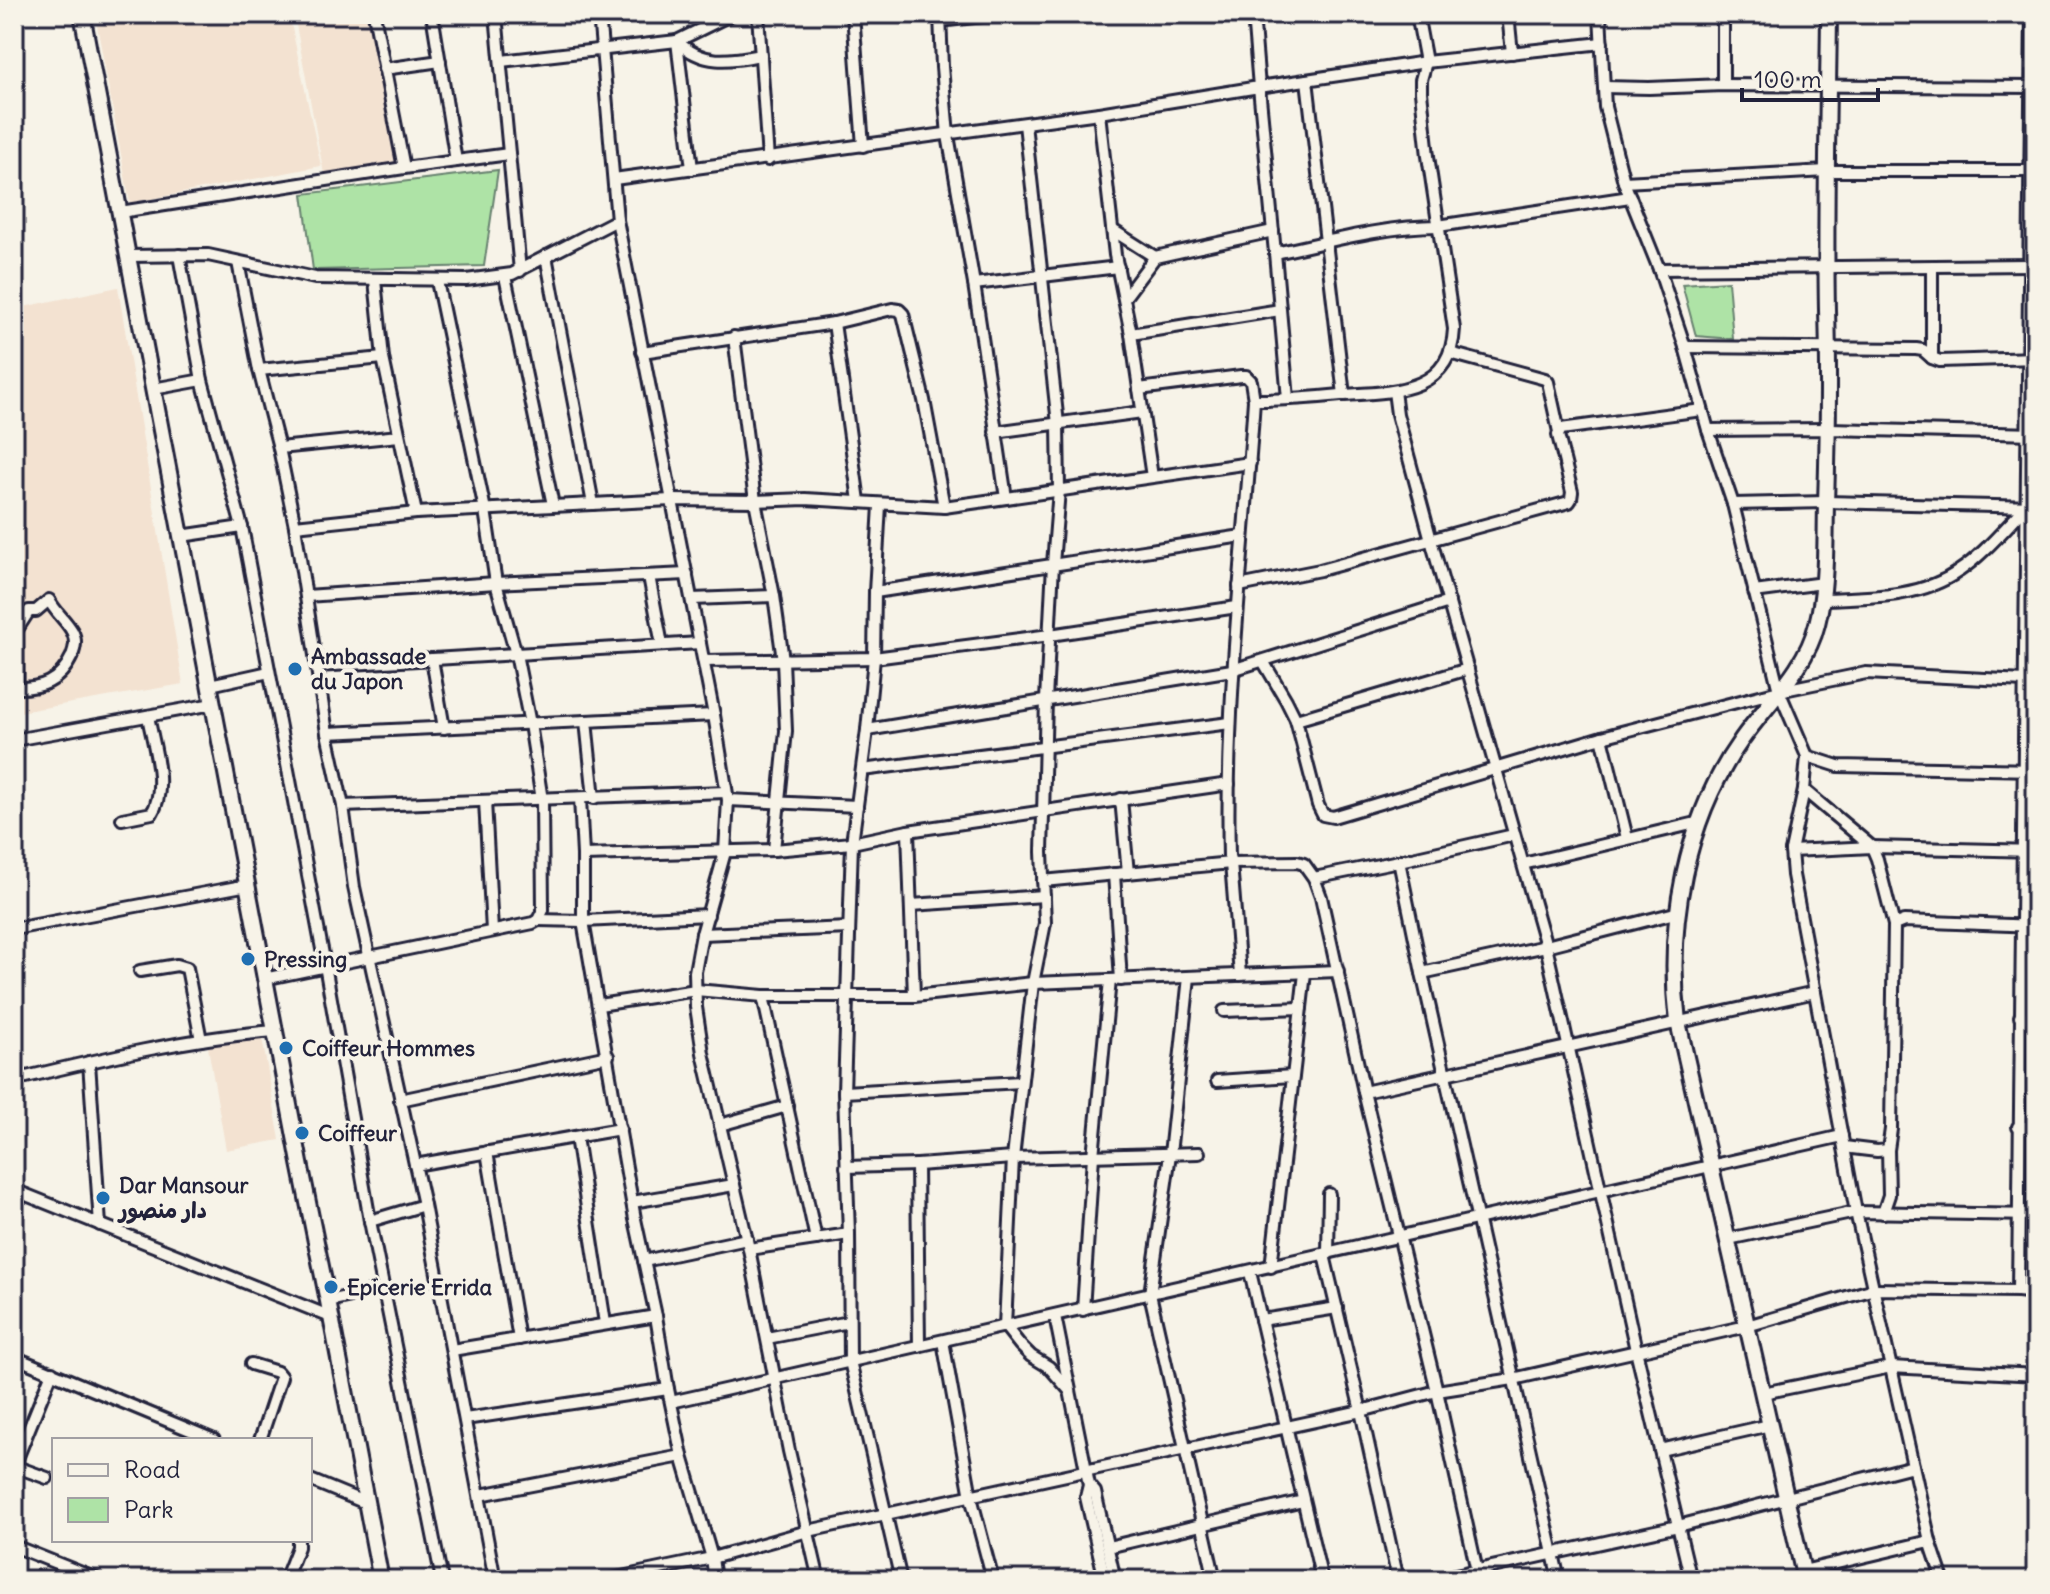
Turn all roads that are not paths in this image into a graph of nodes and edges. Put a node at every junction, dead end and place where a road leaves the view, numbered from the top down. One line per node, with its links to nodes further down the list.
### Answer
1 (82, 14): 47 (street)
2 (374, 14): 26 (street)
3 (432, 14): 23 (street)
4 (496, 14): 24 (street)
5 (599, 14): 20 (street)
6 (732, 14): 18 (street)
7 (758, 14): 22 (street)
8 (853, 14): 36 (street)
9 (1000, 14): 17 (street)
10 (1253, 14): 30 (street)
11 (1417, 14): 25 (street)
12 (1508, 14): 21 (street)
13 (1600, 14): 19 (street)
14 (1723, 14): 28 (street)
15 (1829, 14): 29 (street)
16 (2032, 14): 32 (street)
17 (940, 18): 35 (street)
18 (677, 41): 20 (street); 22 (street); 41 (street)
19 (1602, 43): 21 (street); 31 (street)
20 (601, 49): 24 (street); 44 (street)
21 (1512, 53): 25 (street)
22 (761, 55): 38 (street)
23 (440, 61): 26 (street); 39 (street)
24 (501, 61): 37 (street)
25 (1426, 62): 27 (street); 49 (street)
26 (384, 69): 40 (street)
27 (1307, 80): 30 (street); 52 (street)
28 (1723, 85): 29 (street); 31 (street)
29 (1828, 86): 32 (street); 42 (street)
30 (1259, 87): 33 (street); 51 (street)
31 (1604, 87): 45 (street)
32 (2033, 87): 43 (street)
33 (1099, 113): 34 (street); 50 (street)
34 (1025, 124): 35 (street); 66 (street)
35 (948, 135): 36 (street); 69 (street)
36 (863, 146): 38 (street)
37 (509, 154): 39 (street); 64 (street)
38 (768, 160): 41 (street)
39 (456, 161): 40 (street)
40 (404, 168): 47 (street)
41 (692, 169): 44 (street)
42 (1827, 171): 43 (street); 45 (street); 62 (street)
43 (2030, 171): 59 (street)
44 (614, 179): 48 (street)
45 (1624, 182): 46 (street)
46 (1630, 197): 49 (street); 63 (street)
47 (120, 212): 55 (street)
48 (617, 220): 56 (street); 77 (street)
49 (1438, 226): 52 (street); 78 (street)
50 (1114, 231): 57 (street); 60 (street)
51 (1273, 231): 53 (street); 57 (street)
52 (1326, 242): 53 (street); 87 (street)
53 (1275, 253): 71 (street)
54 (179, 255): 55 (street); 58 (street); 83 (street)
55 (128, 256): 84 (street)
56 (546, 256): 64 (street); 108 (street)
57 (1155, 257): 70 (street)
58 (238, 262): 67 (street); 82 (street)
59 (2029, 265): 61 (street); 81 (street)
60 (1118, 267): 66 (street); 70 (street)
61 (1932, 267): 62 (street); 80 (street)
62 (1827, 268): 63 (street); 76 (street)
63 (1659, 269): 75 (street)
64 (520, 271): 65 (street)
65 (505, 276): 68 (street); 110 (street)
66 (1043, 277): 69 (street); 92 (street)
67 (375, 280): 68 (street); 79 (street)
68 (437, 281): 114 (street)
69 (974, 284): 95 (street)
70 (1125, 297): 73 (street)
71 (1280, 310): 73 (street); 88 (street)
72 (834, 323): 74 (street); 106 (street); 112 (street)
73 (1131, 334): 85 (street)
74 (734, 337): 77 (street); 105 (street)
75 (1685, 347): 76 (street); 90 (street)
76 (1829, 349): 80 (street); 93 (street)
77 (642, 352): 104 (street)
78 (1450, 353): 86 (street); 96 (street)
79 (383, 358): 82 (street); 98 (street)
80 (1932, 358): 81 (street)
81 (2032, 358): 97 (street)
82 (259, 370): 99 (street)
83 (202, 380): 84 (street); 117 (street)
84 (153, 389): 118 (street)
85 (1139, 389): 89 (street); 91 (street)
86 (1394, 391): 87 (street); 120 (street)
87 (1344, 395): 88 (street)
88 (1288, 399): 89 (street)
89 (1254, 400): 100 (street)
90 (1702, 410): 94 (street); 96 (street)
91 (1142, 412): 92 (street); 101 (street)
92 (1058, 424): 95 (street); 102 (street)
93 (1829, 429): 94 (street); 97 (street); 107 (street)
94 (1708, 430): 109 (street)
95 (995, 432): 103 (street)
96 (1559, 432): 120 (street)
97 (2031, 434): 113 (street)
98 (399, 436): 99 (street); 115 (street)
99 (279, 448): 116 (street)
100 (1250, 463): 101 (street); 119 (street)
101 (1152, 477): 102 (street)
102 (1059, 490): 103 (street); 121 (street)
103 (1006, 498): 112 (street)
104 (671, 500): 105 (street); 108 (street); 122 (street)
105 (755, 501): 106 (street); 130 (street)
106 (859, 501): 111 (street)
107 (1826, 502): 109 (street); 113 (street); 125 (street)
108 (593, 504): 110 (street)
109 (1733, 504): 128 (street)
110 (553, 505): 114 (street)
111 (880, 505): 112 (street); 127 (street)
112 (944, 507)
113 (2031, 507): 132 (street); 150 (street)
114 (485, 510): 115 (street); 124 (street)
115 (416, 513): 116 (street)
116 (295, 526): 129 (street)
117 (242, 527): 118 (street); 149 (street)
118 (181, 536): 152 (street)
119 (1242, 536): 121 (street); 126 (street)
120 (1431, 540): 126 (street); 133 (street)
121 (1053, 564): 127 (street); 136 (street)
122 (687, 574): 123 (street); 131 (street)
123 (649, 576): 124 (street); 138 (street)
124 (496, 583): 129 (street); 139 (street)
125 (1823, 583): 128 (street); 132 (street)
126 (1239, 586): 134 (street)
127 (875, 592): 141 (street)
128 (1754, 592): 153 (street)
129 (306, 596): 146 (street)
130 (774, 596): 131 (street); 143 (street)
131 (692, 599): 137 (street)
132 (1822, 599): 153 (street)
133 (1449, 602): 145 (street); 147 (street)
134 (1237, 607): 136 (street); 148 (street)
135 (15, 631): 140 (street); 151 (street)
136 (1050, 635): 141 (street); 154 (street)
137 (700, 643): 138 (street); 144 (street)
138 (662, 645): 139 (street)
139 (516, 654): 142 (street); 161 (street)
140 (16, 656): 151 (street)
141 (874, 658): 143 (street); 163 (street)
142 (432, 659): 146 (street); 162 (street)
143 (783, 660): 144 (street); 181 (street)
144 (704, 661): 156 (street)
145 (1263, 661): 148 (street); 158 (street)
146 (317, 666): 164 (street)
147 (1468, 669): 158 (street); 169 (street)
148 (1232, 670): 154 (street); 160 (street)
149 (269, 672): 152 (street); 221 (street)
150 (2025, 681): 153 (street); 170 (street)
151 (16, 684)
152 (210, 685): 155 (street)
153 (1779, 691): 165 (street); 168 (street); 186 (street)
154 (1046, 700): 163 (street); 167 (street)
155 (213, 704): 157 (street); 205 (street)
156 (714, 715): 159 (street); 175 (street)
157 (148, 716): 166 (street); 185 (street)
158 (1296, 720): 169 (street)
159 (586, 721): 161 (street); 177 (street)
160 (1230, 723): 167 (street); 173 (street)
161 (530, 724): 162 (street); 179 (street)
162 (444, 728): 164 (street)
163 (867, 730): 171 (street)
164 (327, 733): 182 (street)
165 (1602, 737): 169 (street); 189 (street)
166 (14, 740)
167 (1045, 747): 171 (street); 184 (street)
168 (1807, 756): 170 (street); 174 (street)
169 (1496, 767): 188 (street)
170 (2023, 769): 172 (street); 194 (street)
171 (862, 770): 183 (street)
172 (2036, 770)
173 (1229, 784): 178 (street); 199 (street)
174 (1804, 790): 191 (street); 193 (street)
175 (727, 796): 177 (street); 181 (street); 196 (street)
176 (580, 798): 177 (street); 179 (street); 197 (street)
177 (594, 798)
178 (1121, 799): 184 (street); 201 (street)
179 (542, 800): 180 (street); 210 (street)
180 (485, 801): 182 (street); 217 (street)
181 (777, 803): 183 (street); 192 (street)
182 (343, 806): 220 (street)
183 (857, 806): 190 (street)
184 (1044, 812): 187 (street); 204 (street)
185 (122, 819)
186 (1700, 822): 189 (street); 208 (street)
187 (908, 831): 190 (street); 207 (street)
188 (1514, 835): 198 (street); 200 (street)
189 (1627, 838): 200 (street)
190 (852, 843): 192 (street); 215 (street)
191 (1872, 847): 193 (street); 194 (street); 212 (street)
192 (774, 850): 196 (street)
193 (1791, 851): 232 (street)
194 (2022, 851): 195 (street); 213 (street)
195 (2036, 851)
196 (725, 852): 197 (street); 209 (street)
197 (583, 855): 211 (street)
198 (1399, 861): 203 (street); 225 (street)
199 (1231, 863): 201 (street); 203 (street); 226 (street)
200 (1523, 864): 219 (street)
201 (1128, 873): 202 (street)
202 (1114, 874): 204 (street); 229 (street)
203 (1314, 878): 223 (street)
204 (1043, 881): 206 (street)
205 (248, 885): 216 (street); 228 (street)
206 (1044, 896): 207 (street); 230 (street)
207 (911, 905): 234 (street)
208 (1679, 912): 219 (street); 241 (street)
209 (708, 915): 211 (street); 218 (street)
210 (538, 920): 211 (street); 217 (street)
211 (583, 921): 236 (street)
212 (1894, 925): 213 (street); 262 (street)
213 (2021, 926): 214 (street); 239 (street)
214 (2036, 926)
215 (849, 928): 218 (street); 235 (street)
216 (14, 929)
217 (492, 931): 220 (street)
218 (702, 934): 231 (street)
219 (1546, 946): 225 (street); 244 (street)
220 (368, 956): 221 (street); 254 (street)
221 (325, 965): 228 (street); 283 (street)
222 (140, 971): 243 (street)
223 (1338, 971): 224 (street); 253 (street)
224 (1305, 973): 226 (street); 237 (street)
225 (1422, 973): 247 (street)
226 (1240, 975): 227 (street)
227 (1189, 977): 229 (street); 265 (street)
228 (264, 979): 242 (street)
229 (1115, 980): 230 (street); 266 (street)
230 (1033, 983): 234 (street); 251 (street)
231 (696, 990): 233 (street); 236 (street); 256 (street)
232 (1815, 992): 241 (street); 261 (street)
233 (763, 996): 235 (street); 255 (street)
234 (914, 996): 235 (street)
235 (846, 997): 252 (street)
236 (599, 1005): 245 (street)
237 (1301, 1008): 238 (street); 248 (street)
238 (1224, 1011)
239 (2020, 1017): 240 (street); 257 (street)
240 (2036, 1018)
241 (1678, 1022): 244 (street); 271 (street)
242 (275, 1031): 243 (street); 299 (street)
243 (201, 1040): 246 (street)
244 (1568, 1047): 247 (street); 274 (street)
245 (608, 1056): 254 (street); 259 (street)
246 (89, 1062): 249 (street); 284 (street)
247 (1444, 1074): 253 (street); 282 (street)
248 (1293, 1076): 250 (street); 292 (street)
249 (14, 1080)
250 (1217, 1081)
251 (1021, 1082): 252 (street); 267 (street)
252 (844, 1092): 270 (street)
253 (1364, 1092): 286 (street)
254 (400, 1100): 268 (street)
255 (787, 1106): 256 (street); 287 (street)
256 (720, 1125): 272 (street)
257 (2018, 1127): 258 (street); 280 (street)
258 (2036, 1127)
259 (620, 1129): 260 (street); 276 (street)
260 (576, 1137): 263 (street); 307 (street)
261 (1843, 1141): 262 (street); 271 (street); 278 (street)
262 (1888, 1150): 279 (street)
263 (487, 1152): 268 (street); 311 (street)
264 (1199, 1153): 265 (street)
265 (1170, 1154): 266 (street); 298 (street)
266 (1093, 1156): 267 (street); 301 (street)
267 (1013, 1158): 269 (street); 308 (street)
268 (415, 1165): 277 (street)
269 (917, 1165): 270 (street); 313 (street)
270 (846, 1167): 285 (street)
271 (1711, 1167): 274 (street); 288 (street)
272 (734, 1185): 276 (street); 289 (street)
273 (14, 1190): 284 (street)
274 (1600, 1192): 282 (street); 315 (street)
275 (1329, 1194): 290 (street)
276 (632, 1202): 291 (street)
277 (424, 1205): 283 (street); 314 (street)
278 (1856, 1212): 279 (street); 288 (street); 295 (street)
279 (1883, 1213): 280 (street)
280 (2018, 1215): 281 (street); 296 (street)
281 (2036, 1215)
282 (1477, 1220): 286 (street); 323 (street)
283 (370, 1221): 294 (street)
284 (100, 1225): 304 (street)
285 (849, 1234): 287 (street); 306 (street)
286 (1399, 1238): 290 (street); 326 (street)
287 (816, 1239): 289 (street)
288 (1728, 1239): 309 (street)
289 (748, 1244): 291 (street); 310 (street)
290 (1326, 1254): 292 (street); 300 (street)
291 (644, 1261): 302 (street)
292 (1271, 1267): 293 (street)
293 (1250, 1272): 298 (street); 305 (street)
294 (384, 1289): 299 (street); 364 (street)
295 (1874, 1289): 296 (street); 309 (street); 319 (street)
296 (2018, 1291): 297 (street)
297 (2036, 1293)
298 (1150, 1294): 301 (street); 335 (street)
299 (328, 1301): 304 (street)
300 (1337, 1308): 305 (street); 329 (street)
301 (1083, 1310): 303 (street)
302 (656, 1316): 307 (street); 324 (street)
303 (1055, 1316): 308 (street); 325 (street)
304 (331, 1317): 348 (street)
305 (1261, 1320): 332 (street)
306 (849, 1322): 310 (street); 317 (street)
307 (605, 1323): 311 (street)
308 (1005, 1326): 312 (street); 325 (street)
309 (1747, 1326): 315 (street); 327 (street)
310 (767, 1338): 322 (street)
311 (519, 1339): 314 (street)
312 (943, 1341): 313 (street); 345 (street)
313 (919, 1346): 317 (street)
314 (452, 1350): 330 (street)
315 (1636, 1350): 323 (street); 336 (street)
316 (14, 1357): 320 (street)
317 (850, 1361): 322 (street); 349 (street)
318 (251, 1364): 334 (street)
319 (1891, 1367): 321 (street); 327 (street); 339 (street)
320 (52, 1372): 333 (street); 338 (street)
321 (2036, 1375)
322 (775, 1379): 328 (street); 352 (street)
323 (1513, 1379): 326 (street); 357 (street)
324 (668, 1389): 328 (street); 330 (street)
325 (1070, 1391): 340 (street)
326 (1437, 1391): 329 (street); 359 (street)
327 (1763, 1393): 331 (street)
328 (671, 1402): 337 (street)
329 (1361, 1411): 332 (street); 375 (street)
330 (465, 1419): 344 (street)
331 (1770, 1425): 336 (street); 346 (street)
332 (1286, 1427): 335 (street); 347 (street)
333 (209, 1438)
334 (261, 1438)
335 (1185, 1448): 340 (street); 350 (street)
336 (1660, 1450): 351 (street)
337 (682, 1456): 344 (street); 358 (street)
338 (14, 1466): 341 (street)
339 (1913, 1466): 346 (street); 353 (street)
340 (1086, 1471): 343 (street); 345 (street)
341 (47, 1478)
342 (312, 1481): 348 (street)
343 (1089, 1485): 355 (street); 371 (street)
344 (480, 1495): 365 (street)
345 (971, 1497): 349 (street); 370 (street)
346 (1786, 1497): 351 (street); 360 (street)
347 (1303, 1501): 350 (street); 374 (street)
348 (366, 1503): 363 (street)
349 (887, 1514): 352 (street); 369 (street)
350 (1202, 1524): 355 (street); 373 (street)
351 (1678, 1526): 357 (street); 378 (street)
352 (808, 1531): 358 (street); 368 (street)
353 (1930, 1541): 360 (street); 379 (street)
354 (298, 1542): 362 (street)
355 (1108, 1547): 372 (street)
356 (15, 1549): 361 (street)
357 (1553, 1554): 359 (street); 377 (street)
358 (712, 1558): 366 (street); 367 (street)
359 (1478, 1575): 376 (street)
360 (1804, 1575)
361 (99, 1580)
362 (285, 1580)
363 (381, 1580)
364 (442, 1580)
365 (495, 1580)
366 (607, 1580)
367 (715, 1580)
368 (819, 1580)
369 (901, 1580)
370 (993, 1580)
371 (1105, 1580)
372 (1115, 1580)
373 (1215, 1580)
374 (1322, 1580)
375 (1398, 1580)
376 (1433, 1580)
377 (1559, 1580)
378 (1691, 1580)
379 (1943, 1580)

